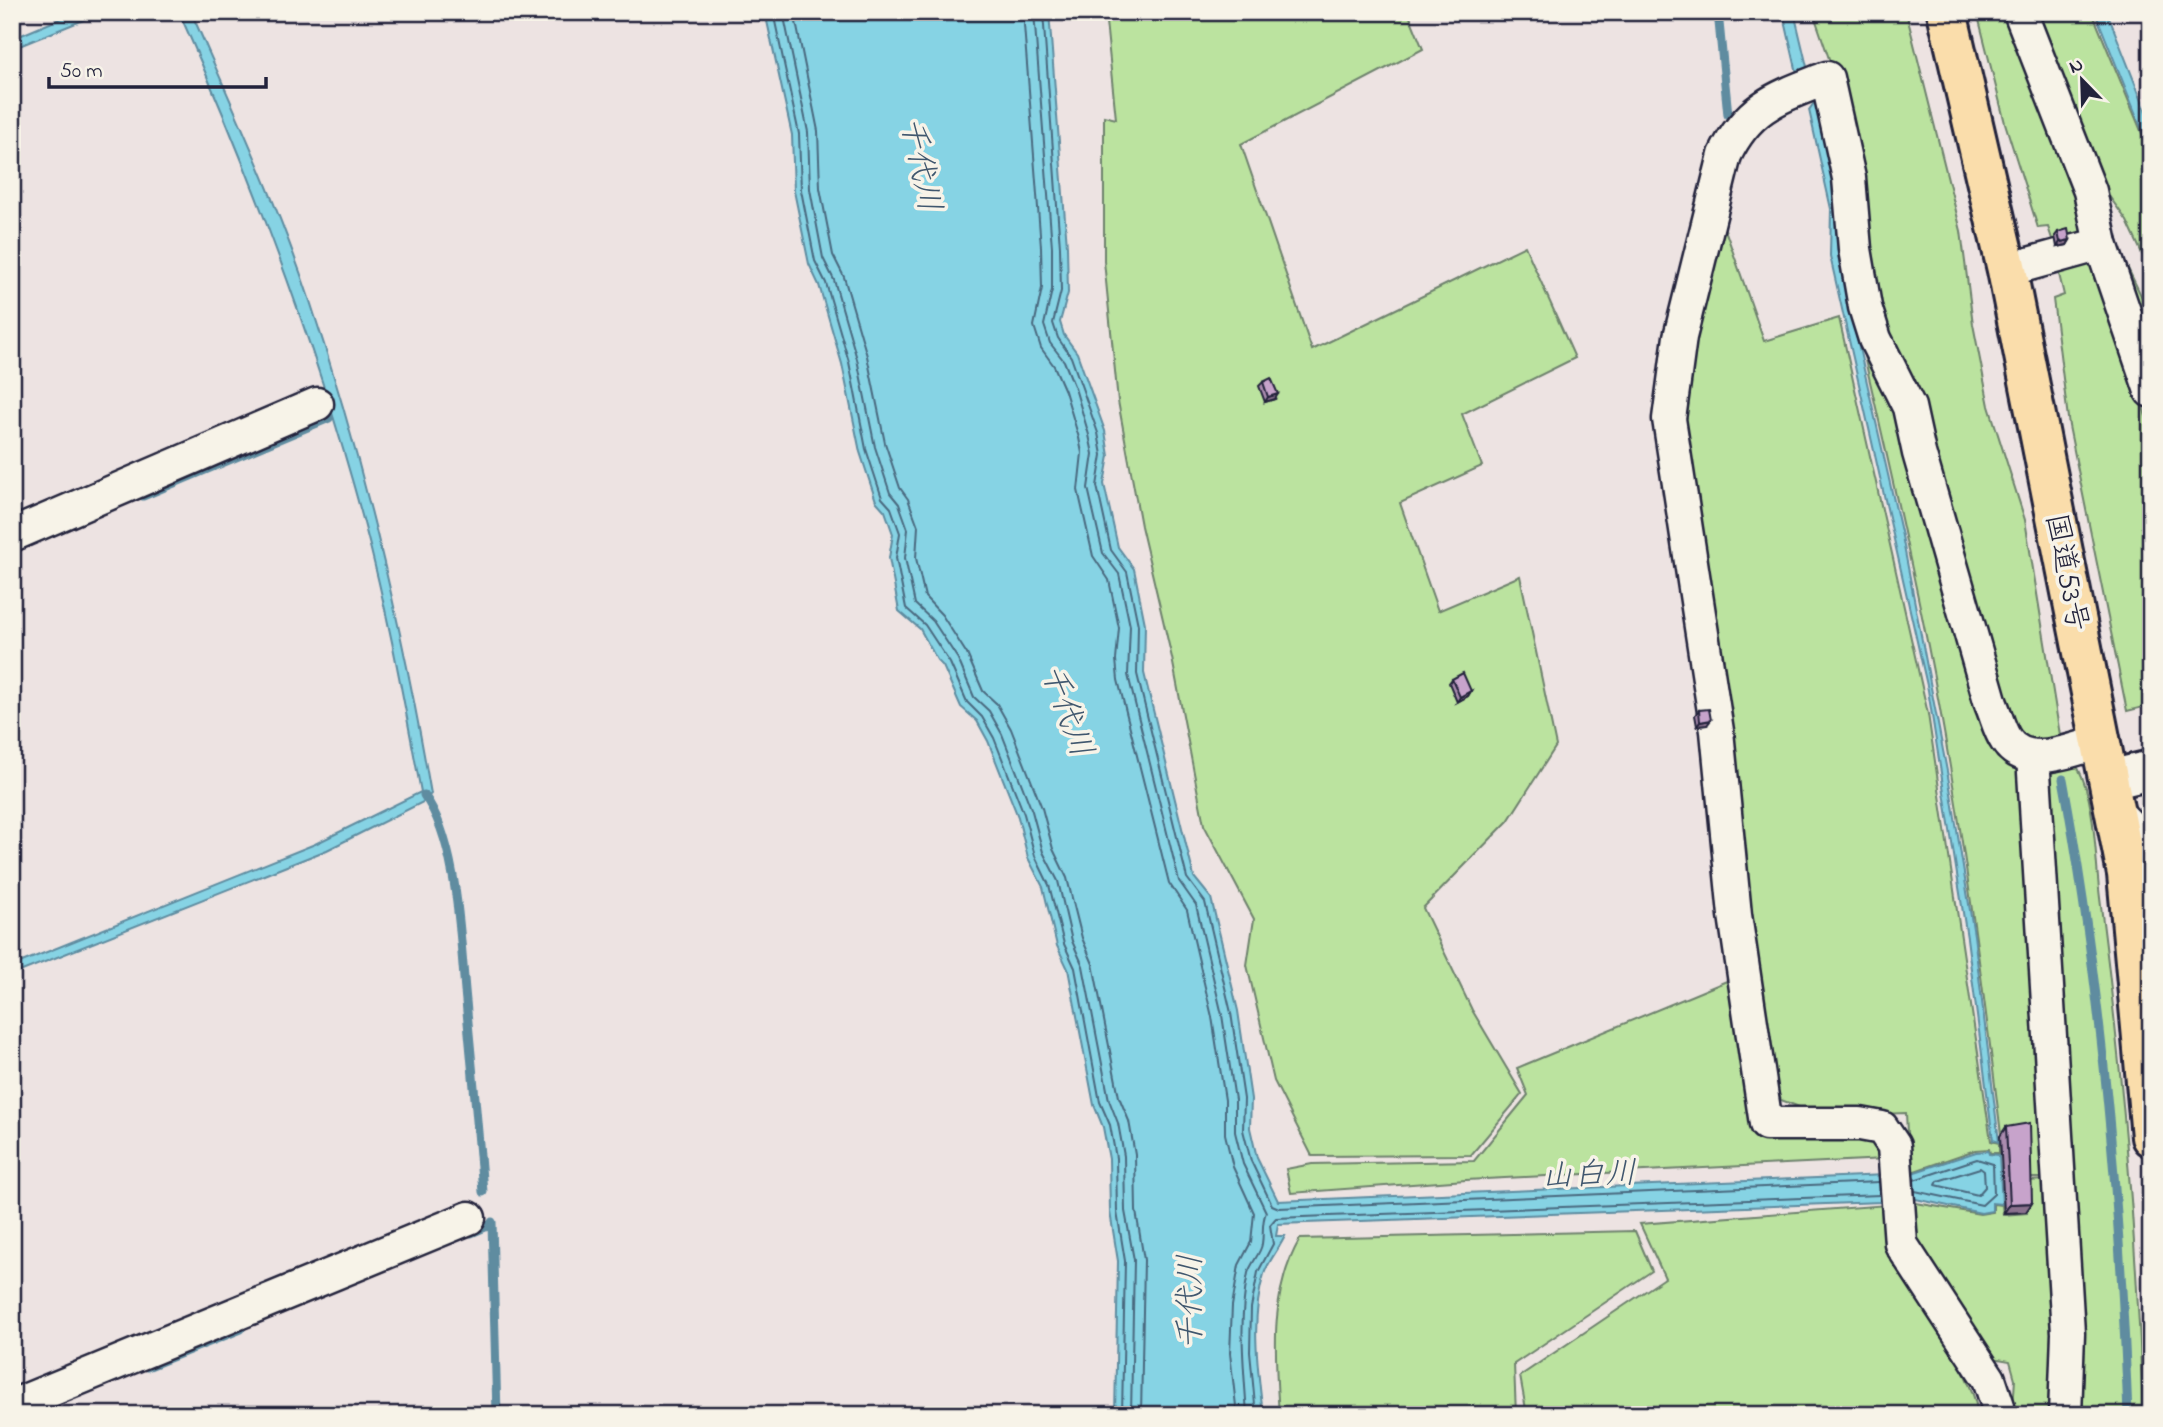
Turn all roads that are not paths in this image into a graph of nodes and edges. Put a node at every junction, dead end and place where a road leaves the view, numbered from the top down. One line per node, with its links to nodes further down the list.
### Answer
1 (1947, 12): 4 (highway, 国道53号)
2 (2020, 12): 3 (street)
3 (2101, 244): 4 (street); 5 (street)
4 (2007, 270): 8 (highway, 国道53号)
5 (2151, 391)
6 (317, 404): 7 (street)
7 (12, 535)
8 (2103, 741): 9 (street); 11 (highway, 国道53号)
9 (2033, 757): 16 (street); 17 (street)
10 (2151, 770): 11 (main road)
11 (2111, 795): 12 (street); 13 (highway, 国道53号)
12 (2151, 848)
13 (2151, 1137)
14 (469, 1218): 15 (street)
15 (12, 1406)
16 (1998, 1415)
17 (2065, 1415)

